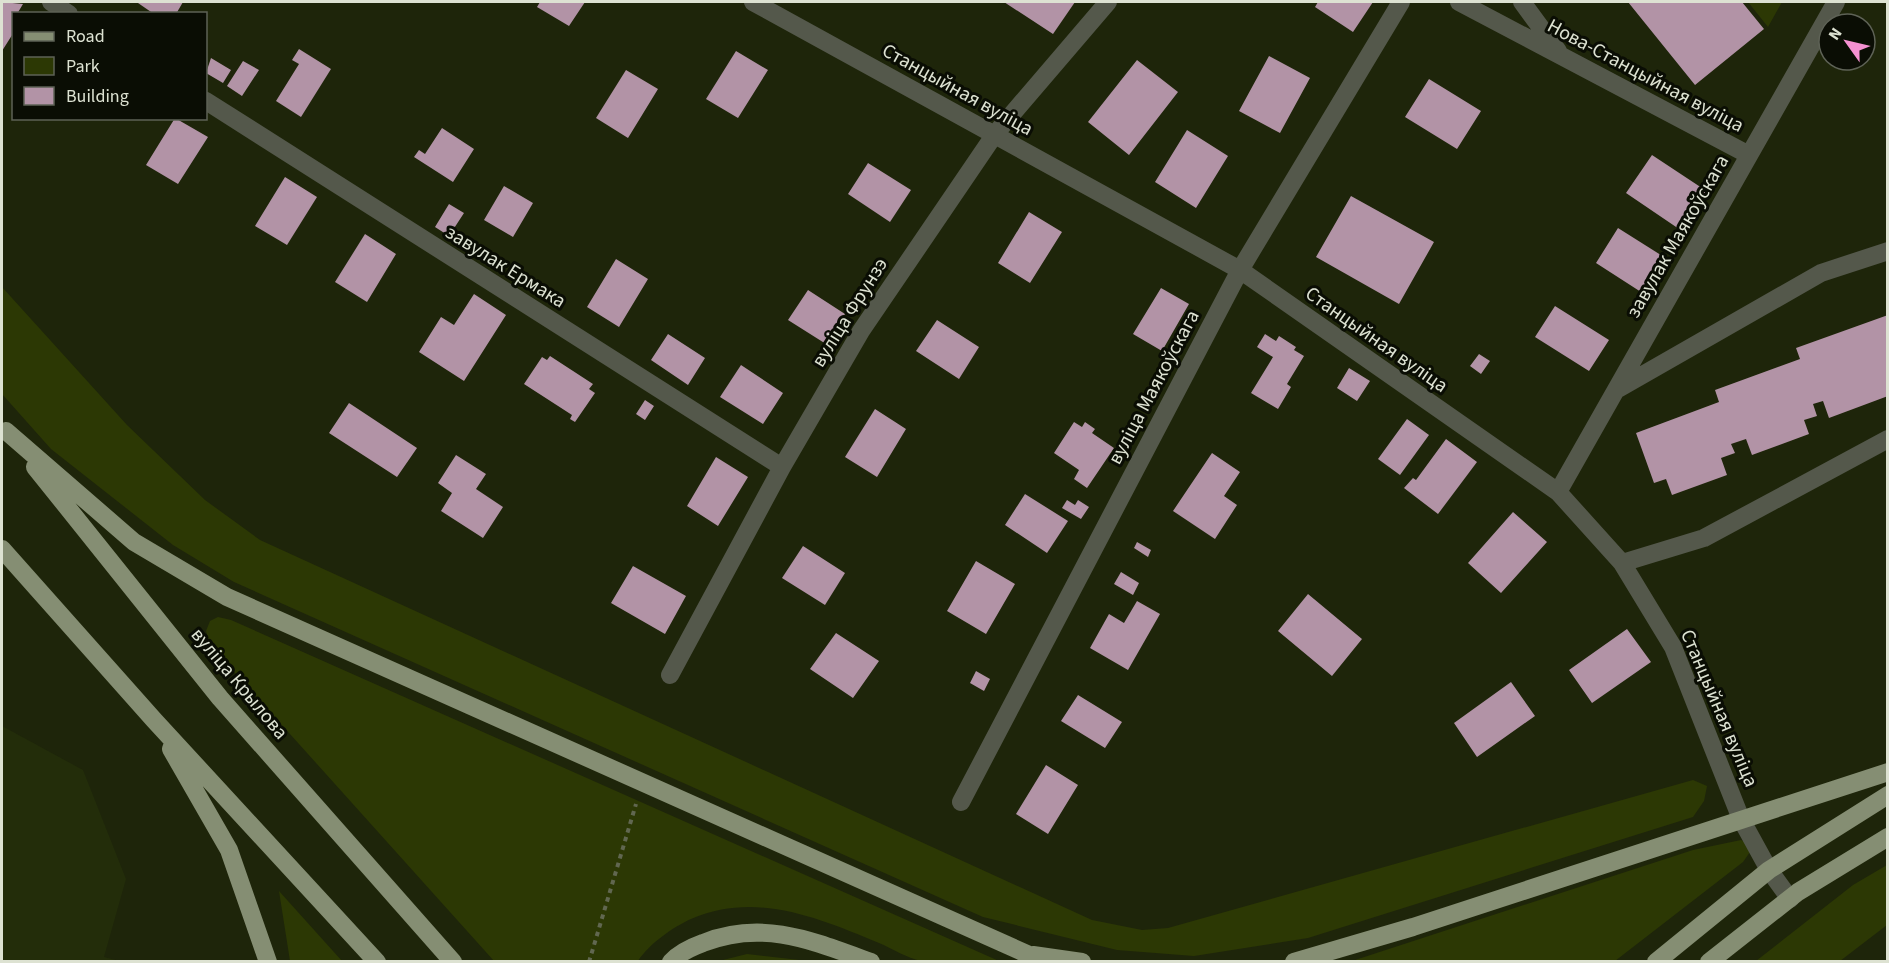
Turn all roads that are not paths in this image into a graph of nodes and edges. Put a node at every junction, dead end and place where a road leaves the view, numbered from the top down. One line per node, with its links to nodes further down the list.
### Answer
1 (51, 2): 8 (street)
2 (753, 2): 11 (street, Станцыйная вуліца)
3 (1108, 2): 11 (street, вуліца Фрунзэ)
4 (1401, 2): 14 (street, вуліца Маякоўскага)
5 (1459, 2): 9 (street, Нова-Станцыйная вуліца)
6 (1522, 2): 9 (street)
7 (1836, 2): 12 (street, завулак Маякоўскага)
8 (66, 12)
9 (1562, 56): 12 (street, Нова-Станцыйная вуліца)
10 (207, 102): 18 (street, завулак Ермака)
11 (995, 134): 14 (street, Станцыйная вуліца); 18 (street, вуліца Фрунзэ)
12 (1749, 155): 15 (street, завулак Маякоўскага)
13 (1887, 251): 15 (street)
14 (1240, 270): 19 (street, Станцыйная вуліца); 26 (street, вуліца Маякоўскага)
15 (1616, 390): 19 (street, завулак Маякоўскага)
16 (4, 429): 31 (main road); 34 (main road, вуліца Крылова)
17 (1887, 438): 21 (street)
18 (782, 467): 22 (street, вуліца Фрунзэ)
19 (1558, 492): 21 (street, Станцыйная вуліца)
20 (2, 549): 23 (main road)
21 (1622, 563): 27 (street, Станцыйная вуліца)
22 (670, 675)
23 (154, 720): 32 (main road); 33 (main road)
24 (1887, 772): 27 (main road)
25 (1887, 795): 29 (main road)
26 (961, 802)
27 (1741, 819): 29 (street, Станцыйная вуліца); 38 (main road)
28 (1887, 837): 30 (main road)
29 (1769, 870): 30 (street, Станцыйная вуліца); 39 (main road)
30 (1790, 899): 40 (main road)
31 (1037, 958): 37 (main road)
32 (268, 962)
33 (377, 962)
34 (453, 962)
35 (670, 962): 36 (main road)
36 (871, 962)
37 (1082, 962)
38 (1294, 962)
39 (1656, 962)
40 (1709, 962)

